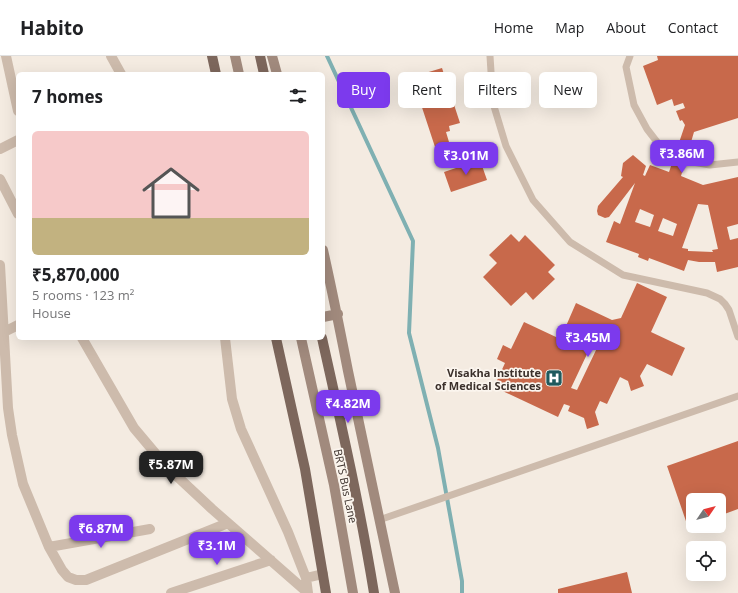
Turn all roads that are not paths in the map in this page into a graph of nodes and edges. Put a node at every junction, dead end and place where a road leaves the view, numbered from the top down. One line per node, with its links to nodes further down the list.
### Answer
1 (6, 56): 14 (street)
2 (111, 56): 9 (street)
3 (212, 56): 10 (main road)
4 (235, 56): 11 (street)
5 (260, 56): 12 (main road)
6 (272, 56): 13 (street)
7 (490, 56): 26 (lane)
8 (630, 56): 17 (lane)
9 (120, 72)
10 (216, 72)
11 (239, 72)
12 (264, 72)
13 (276, 72)
14 (16, 102)
15 (16, 141): 16 (street)
16 (0, 149)
17 (738, 162)
18 (0, 179): 19 (street)
19 (16, 210)
20 (325, 259): 22 (street)
21 (0, 265): 25 (street)
22 (338, 314): 23 (street); 35 (street)
23 (325, 317)
24 (16, 326): 25 (street)
25 (4, 332): 32 (street)
26 (738, 337)
27 (83, 340): 36 (street)
28 (225, 340): 41 (street)
29 (276, 340): 40 (main road)
30 (302, 340): 45 (street, BRTS Bus Lane)
31 (322, 340): 46 (main road)
32 (3, 350): 34 (street)
33 (738, 396): 35 (lane)
34 (5, 418): 38 (street)
35 (379, 520): 47 (street)
36 (228, 523): 38 (street); 39 (street)
37 (150, 529): 38 (street)
38 (49, 547)
39 (271, 560): 42 (street); 43 (street)
40 (323, 574): 41 (street); 44 (main road)
41 (306, 578): 43 (street)
42 (171, 593)
43 (308, 593)
44 (326, 593)
45 (353, 593)
46 (374, 593)
47 (395, 593)

